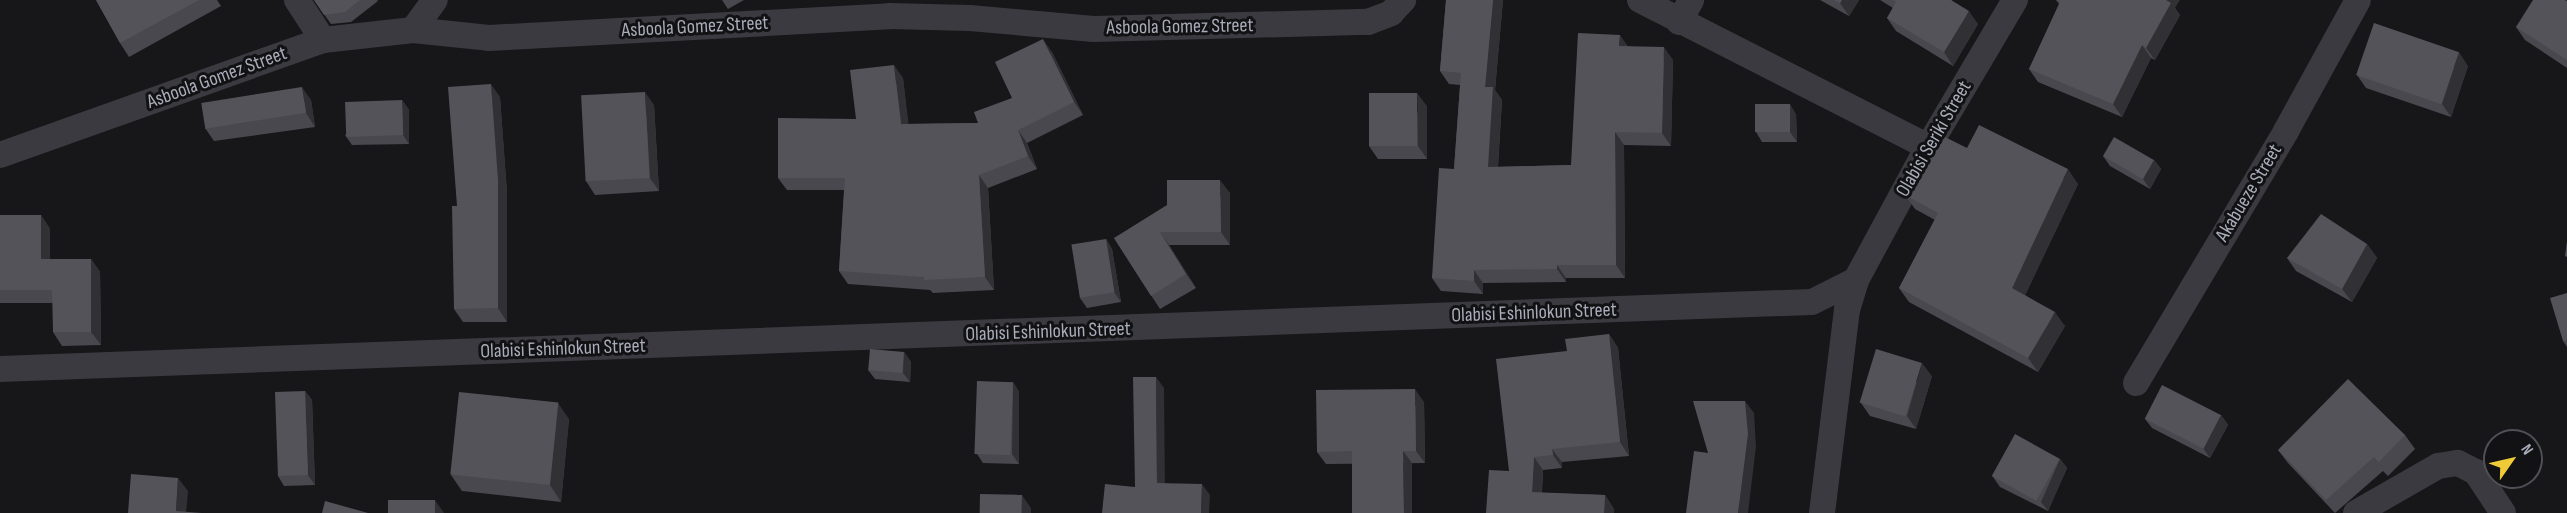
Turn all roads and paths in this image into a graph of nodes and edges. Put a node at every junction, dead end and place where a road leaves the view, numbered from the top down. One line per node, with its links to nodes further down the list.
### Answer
1 (297, 0): 9 (street)
2 (435, 0): 8 (street)
3 (1403, 0): 8 (street, Asboola Gomez Street)
4 (1640, 0): 7 (street)
5 (2015, 0): 10 (street, Olabisi Seriki Street)
6 (2358, 0): 14 (street, Akabueze Street)
7 (1685, 11): 10 (street)
8 (413, 30): 9 (street, Asboola Gomez Street)
9 (323, 40): 11 (street, Asboola Gomez Street)
10 (1928, 147): 12 (street, Olabisi Seriki Street)
11 (0, 155)
12 (1856, 280): 13 (street, Olabisi Eshinlokun Street); 15 (street)
13 (0, 369)
14 (2136, 383)
15 (1822, 513)
16 (2356, 513): 17 (street)
17 (2503, 513)

